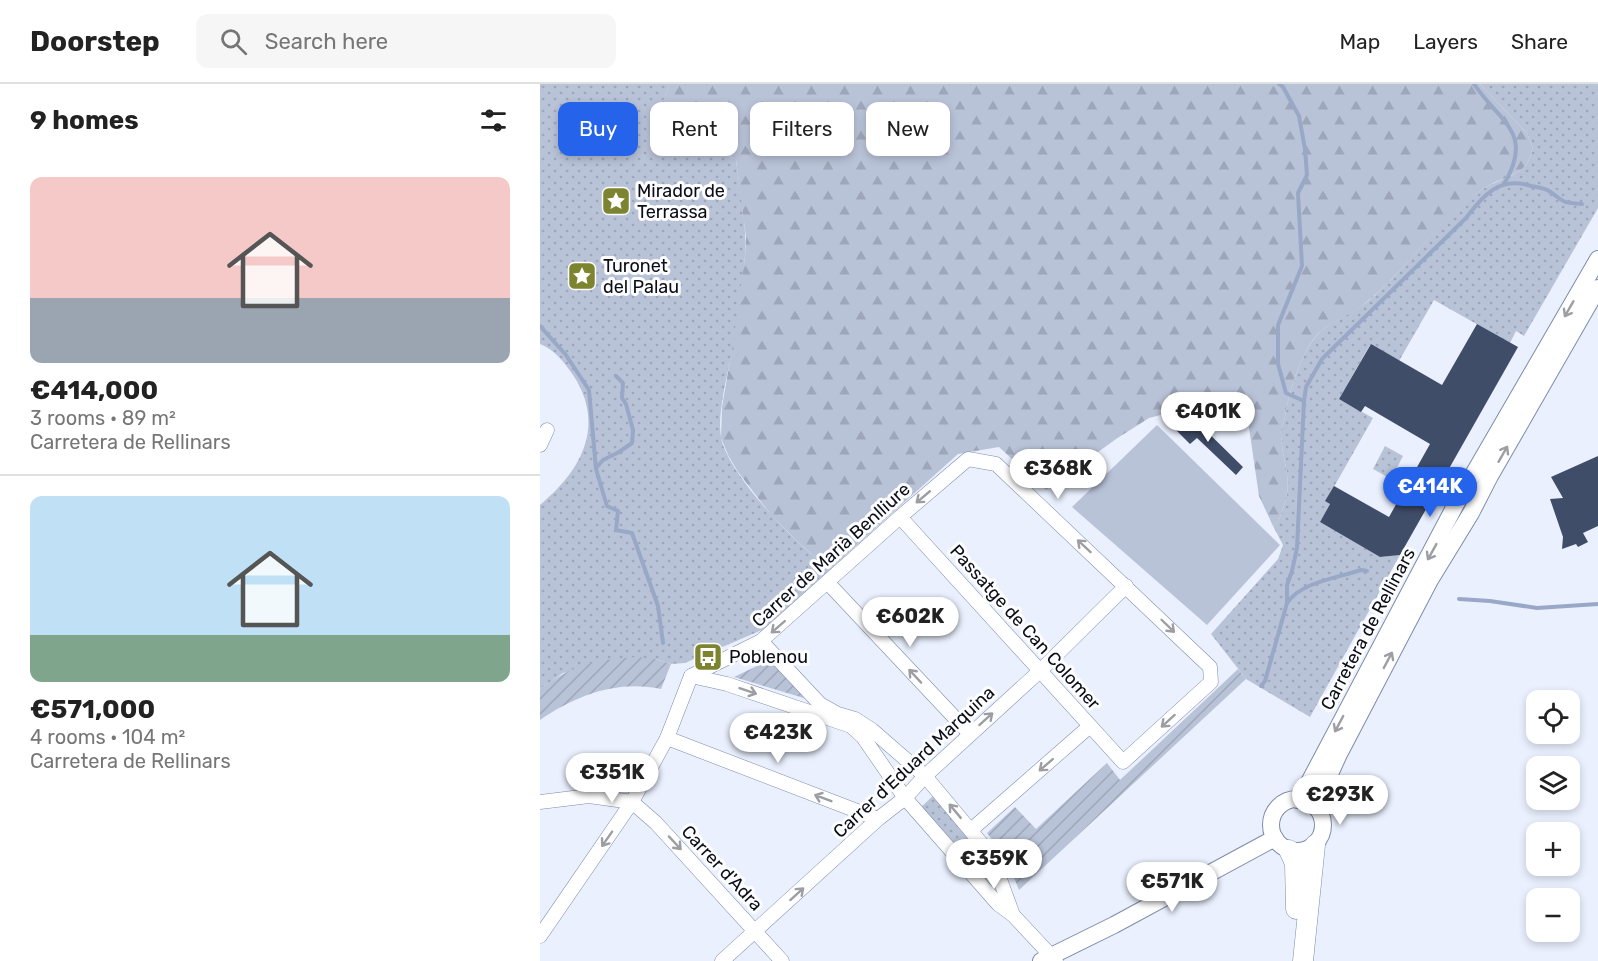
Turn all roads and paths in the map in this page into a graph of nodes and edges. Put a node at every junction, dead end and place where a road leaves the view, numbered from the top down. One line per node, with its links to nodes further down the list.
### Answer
1 (1598, 259): 16 (street, Carretera de Rellinars, one-way to 16)
2 (1598, 288): 19 (street, Carretera de Rellinars, one-way to 2)
3 (547, 430): 4 (street)
4 (540, 445)
5 (900, 517): 6 (street, Carrer de Marià Benlliure); 7 (street, Carrer de Marià Benlliure, one-way to 5); 9 (street, Passatge de Can Colomer)
6 (828, 583): 8 (street, Carrer de Marià Benlliure, one-way to 8); 12 (street, one-way to 6)
7 (1126, 586): 9 (street, Carrer d'Eduard Marquina); 11 (street, Passatge de Can Colomer, one-way to 11)
8 (761, 641): 10 (street, Carrer de Marià Benlliure); 14 (street)
9 (1041, 670): 11 (street, Passatge de Can Colomer); 12 (street, Carrer d'Eduard Marquina, one-way to 9)
10 (691, 676): 13 (street); 15 (street, one-way to 15)
11 (1090, 726): 21 (street, one-way to 21)
12 (969, 734): 14 (street, Carrer d'Eduard Marquina)
13 (667, 738): 18 (street); 20 (street, one-way to 13)
14 (925, 776): 15 (street, Carrer d'Eduard Marquina); 21 (street, one-way to 14)
15 (905, 798): 20 (street, Carrer d'Eduard Marquina); 25 (street)
16 (1298, 800): 19 (street); 22 (street)
17 (540, 802): 18 (street)
18 (632, 802): 27 (street, Carrer d'Adra, one-way to 27); 28 (street, one-way to 28)
19 (1315, 807): 23 (street)
20 (878, 819): 27 (street, Carrer d'Eduard Marquina, one-way to 20)
21 (971, 830): 24 (street)
22 (1282, 844): 23 (street); 29 (street); 32 (main road)
23 (1315, 844): 33 (main road)
24 (995, 865): 25 (street); 26 (street)
25 (974, 874): 26 (street)
26 (1013, 915): 29 (street)
27 (756, 931): 30 (street, Carrer d'Eduard Marquina); 31 (street, Carrer d'Adra)
28 (540, 936)
29 (1050, 959)
30 (722, 961)
31 (782, 961)
32 (1292, 961)
33 (1303, 961)

